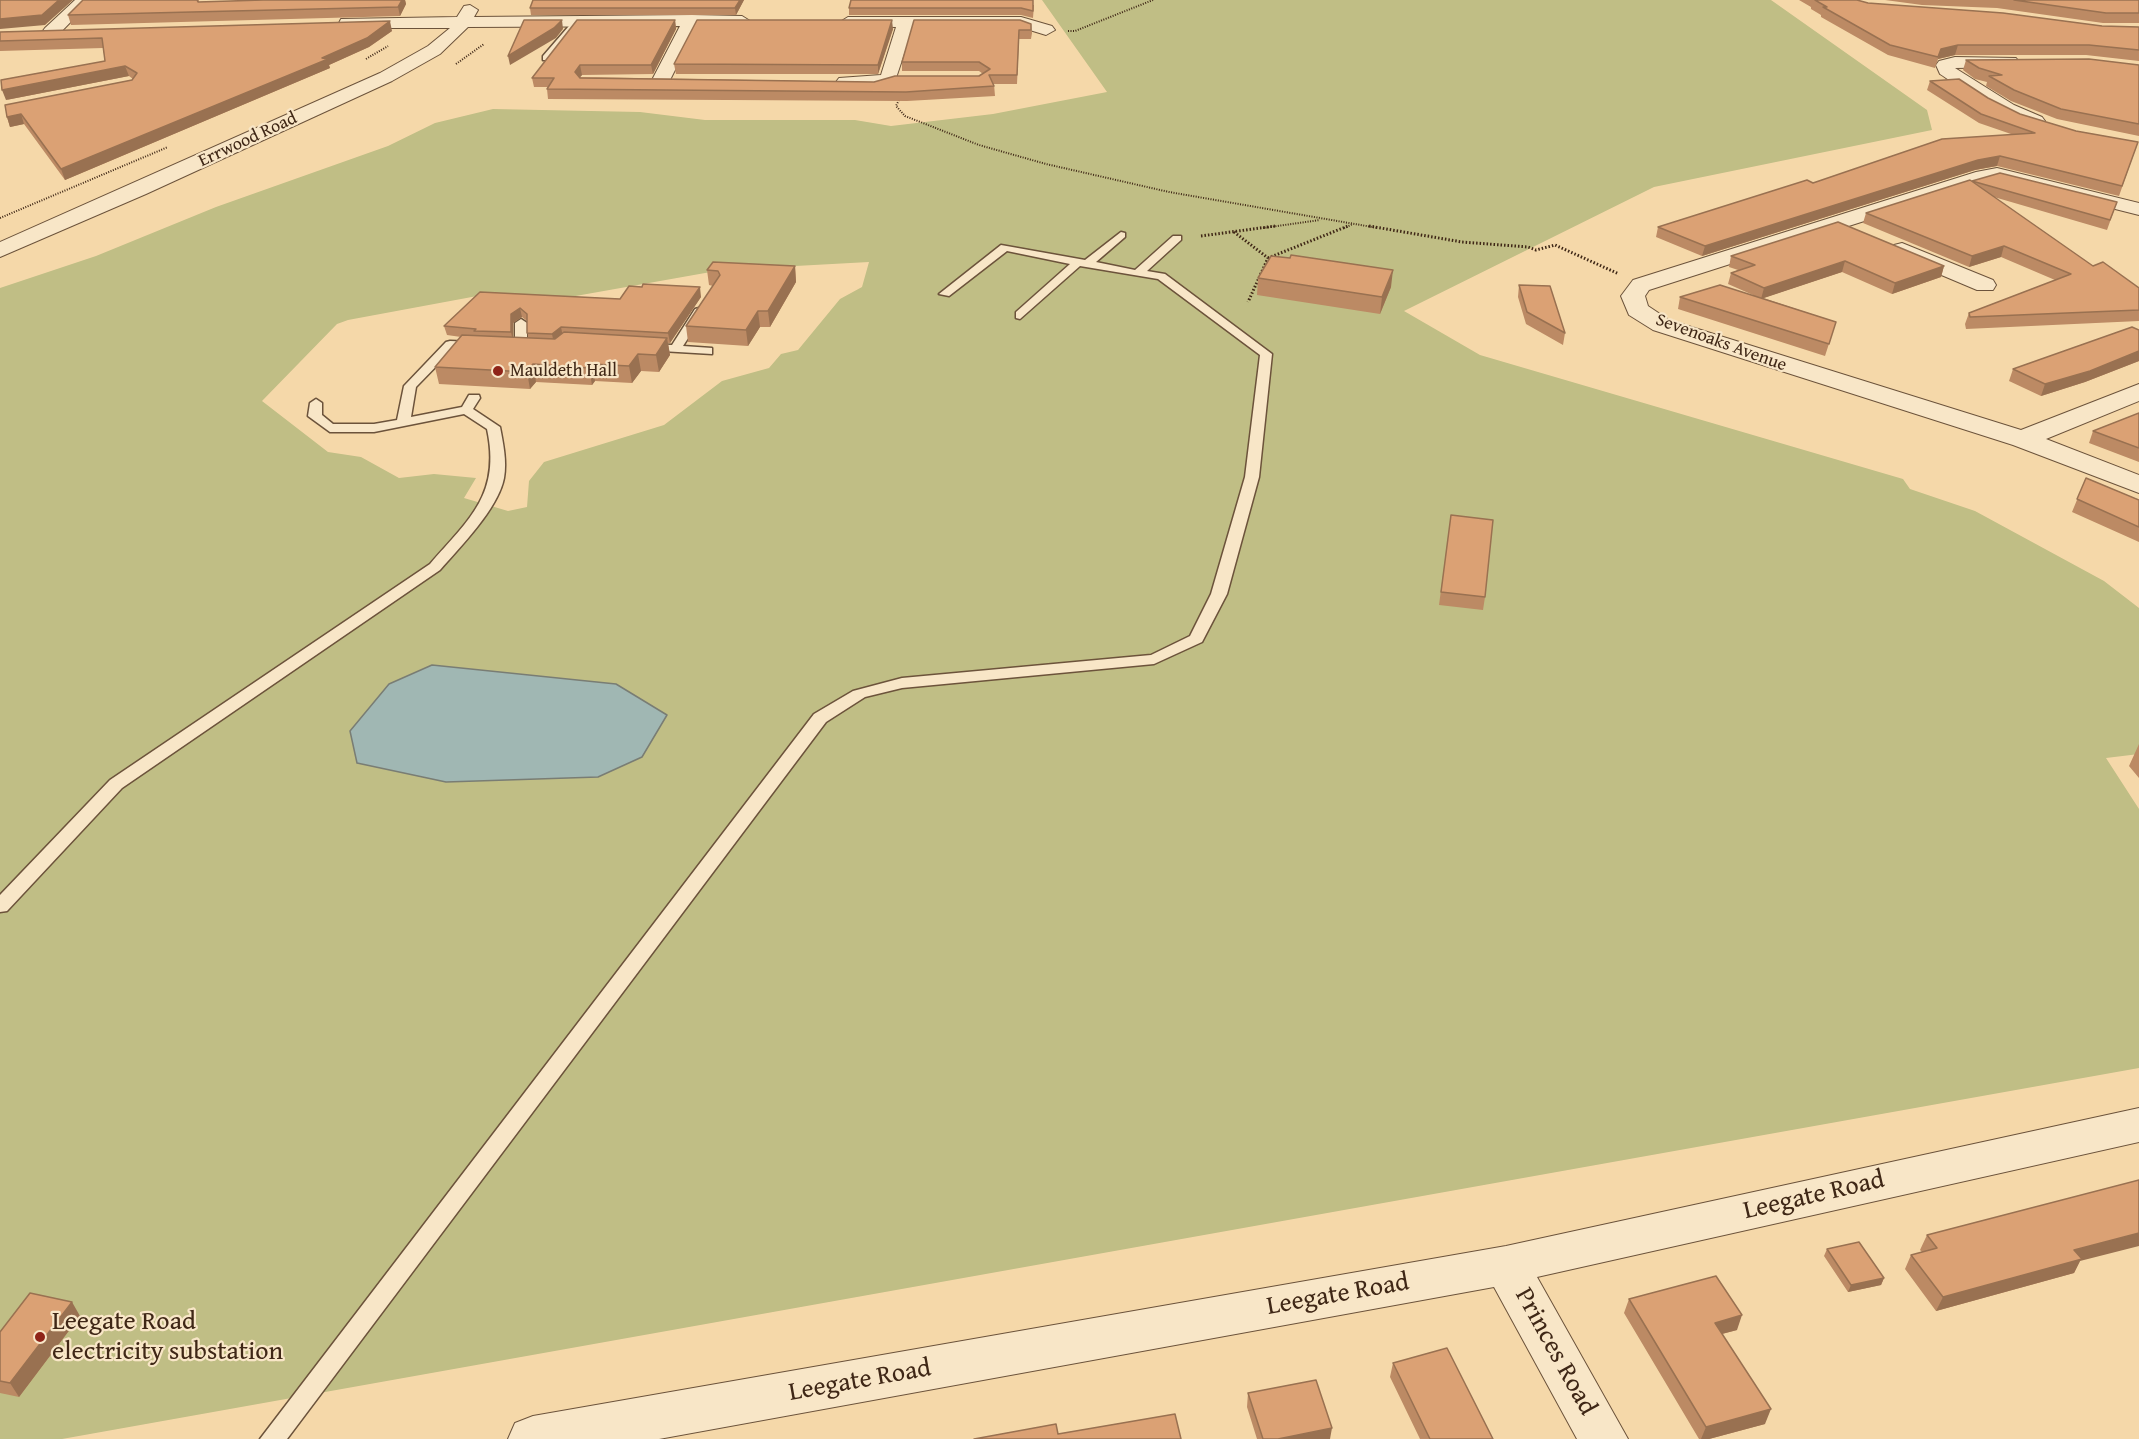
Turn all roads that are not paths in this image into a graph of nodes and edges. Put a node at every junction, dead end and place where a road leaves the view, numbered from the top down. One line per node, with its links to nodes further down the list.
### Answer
1 (84, 0): 12 (street)
2 (474, 0): 6 (street, Errwood Road)
3 (837, 11): 8 (street)
4 (752, 18): 5 (street)
5 (692, 20): 7 (street); 18 (street)
6 (465, 21): 7 (street); 9 (street); 28 (street, Errwood Road)
7 (578, 21): 14 (lane)
8 (906, 22): 10 (street); 16 (street)
9 (336, 23)
10 (1046, 30)
11 (75, 31): 12 (street)
12 (51, 32): 13 (street)
13 (31, 33)
14 (546, 58)
15 (2026, 62): 22 (street)
16 (888, 78): 17 (street); 21 (street)
17 (911, 78)
18 (661, 80): 19 (street); 20 (street)
19 (639, 81)
20 (685, 81)
21 (828, 82)
22 (2048, 125)
23 (2139, 209): 24 (street, Sevenoaks Avenue)
24 (1837, 223): 32 (street); 45 (street, Sevenoaks Avenue)
25 (0, 235): 28 (street)
26 (1120, 235): 30 (lane)
27 (1177, 238): 31 (lane)
28 (22, 240): 29 (street, Errwood Road)
29 (0, 250)
30 (1082, 263): 31 (lane); 33 (lane); 35 (lane)
31 (1137, 274): 50 (lane)
32 (1985, 285)
33 (945, 294)
34 (708, 299): 40 (lane)
35 (1020, 315)
36 (521, 323): 39 (lane)
37 (485, 346): 44 (lane)
38 (630, 347): 40 (lane)
39 (520, 348)
40 (675, 349): 41 (lane)
41 (708, 351)
42 (2139, 392): 45 (street)
43 (316, 403): 44 (lane)
44 (402, 423): 47 (lane)
45 (2022, 439): 46 (street, Sevenoaks Avenue)
46 (2139, 485)
47 (0, 906)
48 (2139, 1125): 49 (street, Leegate Road)
49 (1506, 1265): 51 (street, Leegate Road); 52 (street, Princes Road)
50 (272, 1439)
51 (533, 1439)
52 (1603, 1439)

